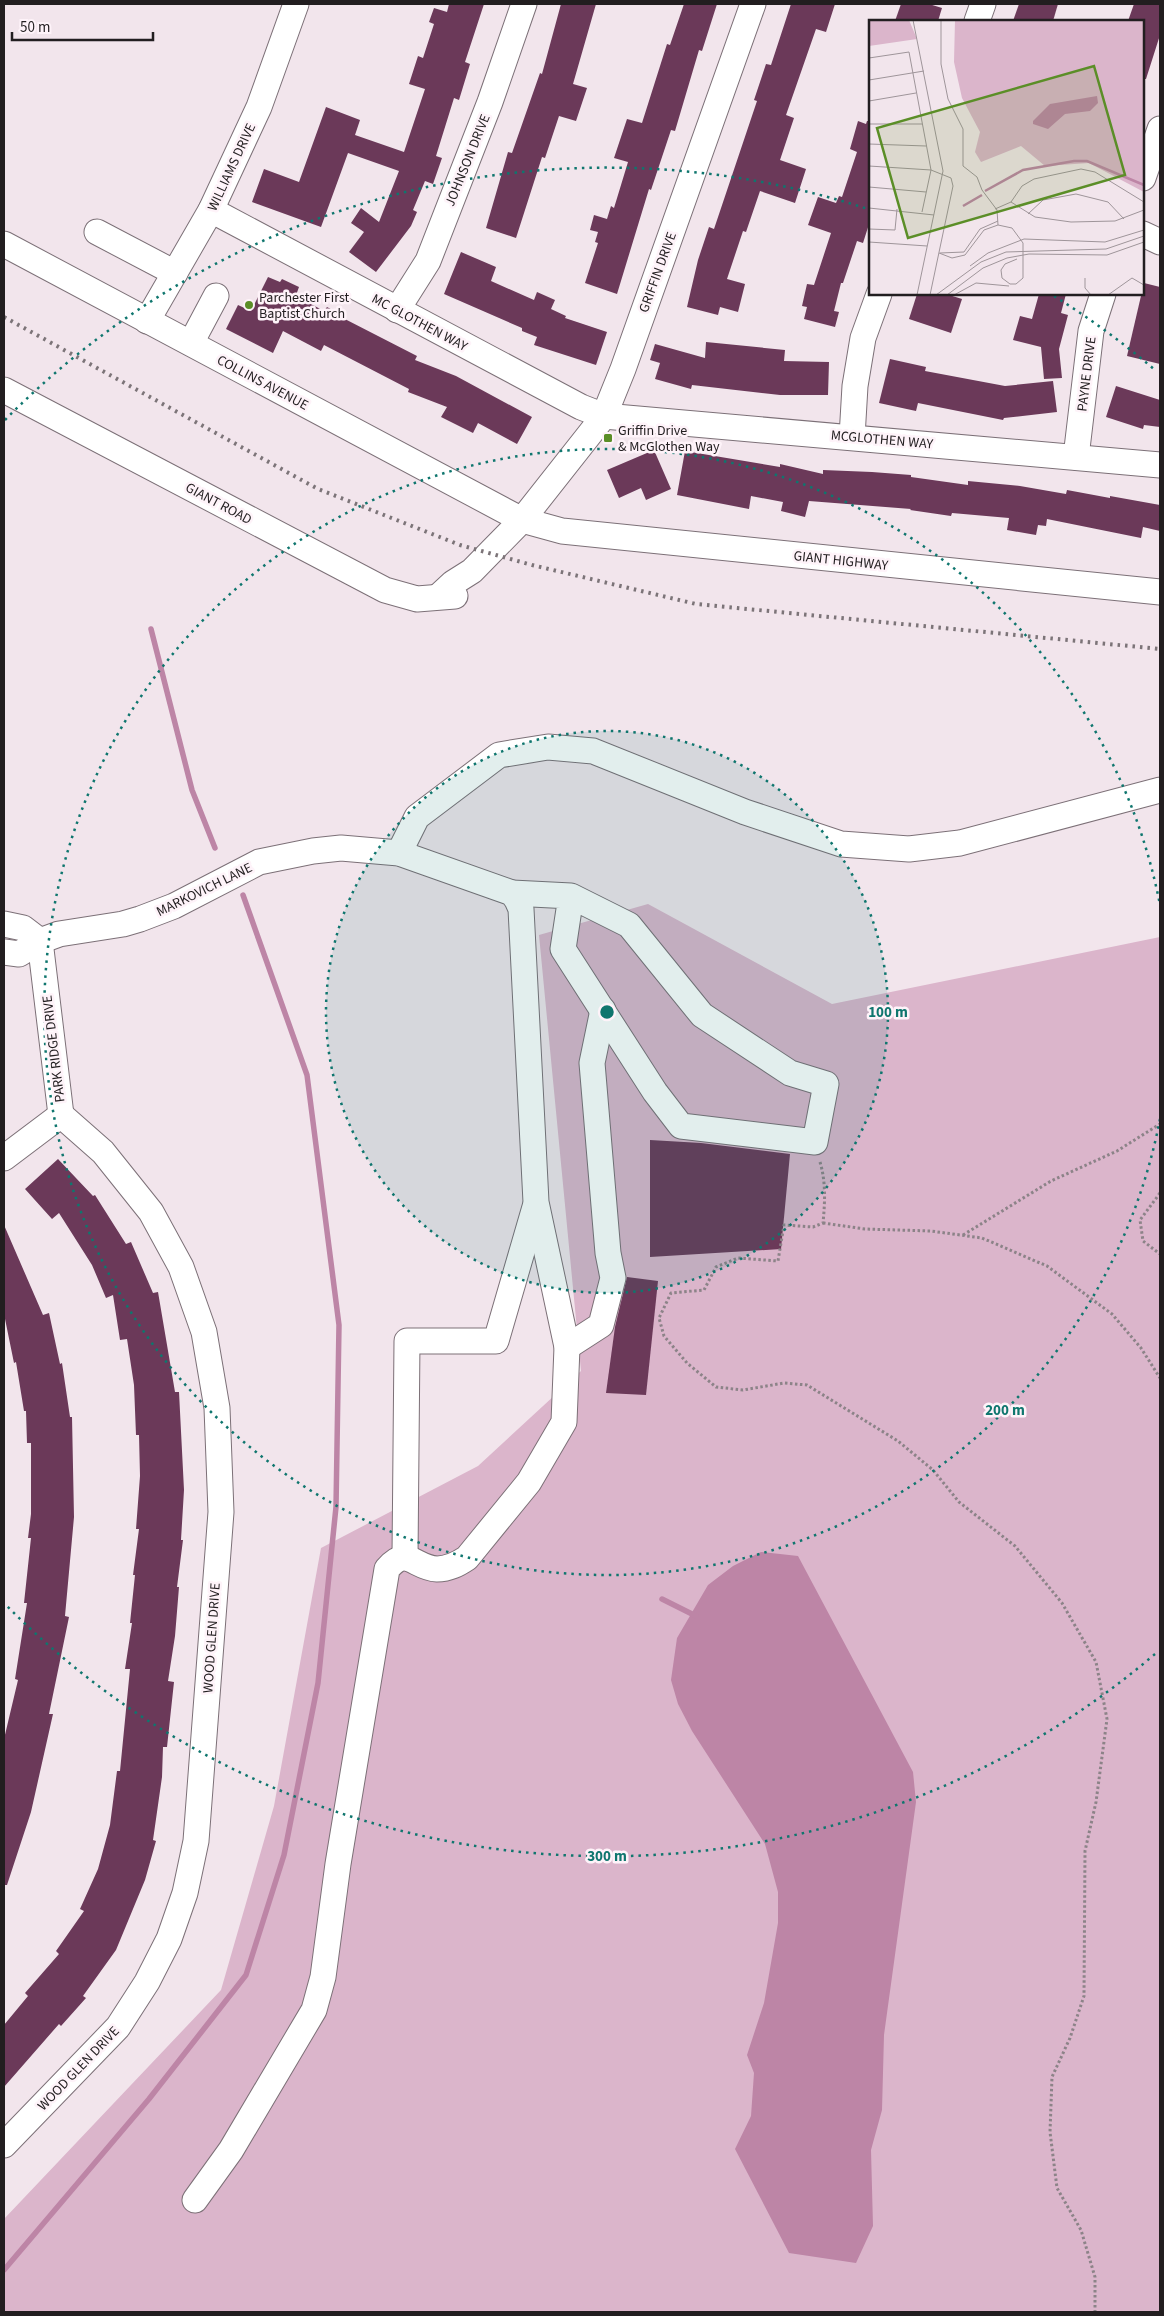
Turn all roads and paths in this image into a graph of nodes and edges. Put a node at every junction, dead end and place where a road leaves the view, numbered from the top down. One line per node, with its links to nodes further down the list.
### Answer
1 (296, 4): 8 (street, WILLIAMS DRIVE)
2 (524, 4): 17 (street, JOHNSON DRIVE)
3 (753, 4): 21 (street, GRIFFIN DRIVE)
4 (983, 4): 5 (street)
5 (977, 20)
6 (1160, 130): 7 (street)
7 (1144, 175)
8 (211, 210): 13 (street, WILLIAMS DRIVE); 17 (street, MC GLOTHEN WAY)
9 (97, 232): 13 (street)
10 (1144, 234): 11 (street)
11 (1160, 242)
12 (4, 244): 18 (street, COLLINS AVENUE)
13 (175, 273): 18 (street, WILLIAMS DRIVE)
14 (878, 295): 22 (street)
15 (1103, 295): 23 (street, PAYNE DRIVE)
16 (216, 296): 19 (street)
17 (397, 310): 21 (street, MC GLOTHEN WAY)
18 (147, 321): 19 (street, COLLINS AVENUE)
19 (191, 343): 25 (street, COLLINS AVENUE)
20 (4, 390): 25 (street, GIANT ROAD)
21 (604, 416): 22 (street, MCGLOTHEN WAY); 25 (street, GRIFFIN DRIVE)
22 (852, 437): 23 (street, MCGLOTHEN WAY)
23 (1076, 457): 24 (street, MCGLOTHEN WAY)
24 (1160, 465)
25 (522, 520): 26 (street, GIANT HIGHWAY)
26 (1160, 592)
27 (1160, 790): 28 (street)
28 (399, 852): 29 (street, MARKOVICH LANE); 32 (street, MARKOVICH LANE)
29 (512, 893): 30 (street, MARKOVICH LANE); 40 (street)
30 (571, 896): 34 (street); 37 (street)
31 (4, 924): 32 (street)
32 (40, 942): 33 (street, MARKOVICH LANE); 35 (street, PARK RIDGE DRIVE)
33 (4, 952)
34 (602, 1010): 37 (street); 44 (street)
35 (61, 1115): 38 (street, PARK RIDGE DRIVE); 47 (street, WOOD GLEN DRIVE)
36 (1160, 1124): 42 (path)
37 (815, 1142): 41 (path)
38 (4, 1158)
39 (1160, 1193): 43 (path)
40 (536, 1202): 44 (street); 46 (street)
41 (823, 1223): 42 (path); 49 (path)
42 (962, 1236): 45 (path)
43 (1160, 1254)
44 (567, 1347): 46 (street)
45 (1160, 1378)
46 (405, 1557): 48 (street)
47 (4, 2146)
48 (195, 2200)
49 (1095, 2312)

